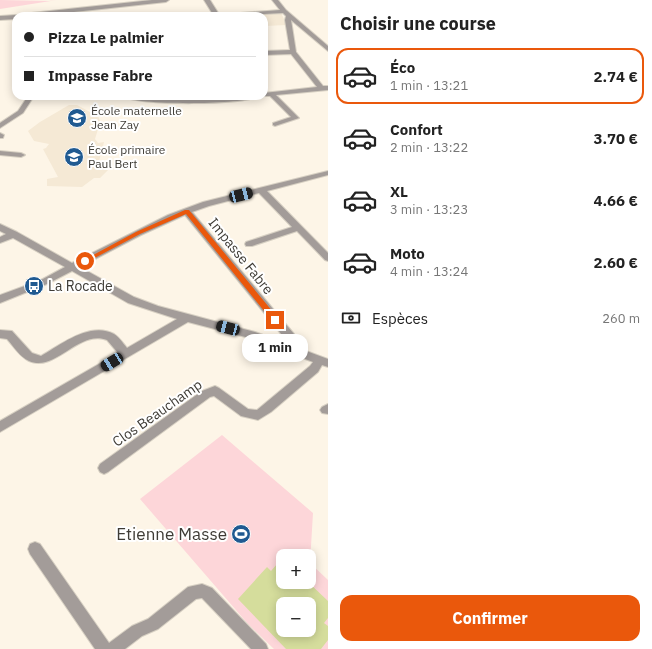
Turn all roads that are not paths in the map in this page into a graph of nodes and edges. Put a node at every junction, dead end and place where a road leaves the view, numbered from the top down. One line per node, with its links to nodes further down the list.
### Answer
1 (166, 0): 4 (street)
2 (207, 0): 5 (street)
3 (277, 3): 7 (street); 8 (street)
4 (61, 12)
5 (214, 12)
6 (268, 12): 7 (street)
7 (273, 12): 8 (street)
8 (286, 13): 11 (street); 12 (street)
9 (12, 17): 10 (street)
10 (0, 18)
11 (328, 49)
12 (293, 52): 13 (street); 14 (street)
13 (268, 53)
14 (324, 88): 15 (street)
15 (268, 94)
16 (268, 96): 20 (street)
17 (28, 100): 21 (street)
18 (149, 100): 19 (street)
19 (221, 100)
20 (275, 124)
21 (0, 126)
22 (0, 153): 23 (street)
23 (21, 155)
24 (328, 173): 25 (street)
25 (261, 190): 26 (street); 28 (street)
26 (187, 211): 33 (street); 37 (street, Impasse Fabre)
27 (0, 227): 29 (street)
28 (298, 228): 31 (street); 32 (street)
29 (14, 234): 30 (street); 33 (street)
30 (0, 240)
31 (248, 244)
32 (328, 258)
33 (72, 268): 34 (street); 35 (street)
34 (0, 299)
35 (188, 317): 38 (street); 39 (street)
36 (0, 334): 38 (street)
37 (290, 337)
38 (126, 354): 40 (street)
39 (324, 362): 41 (street, Clos Beauchamp)
40 (3, 426)
41 (104, 468)
42 (35, 549): 43 (street)
43 (104, 649)
44 (113, 649): 45 (street)
45 (261, 649)

